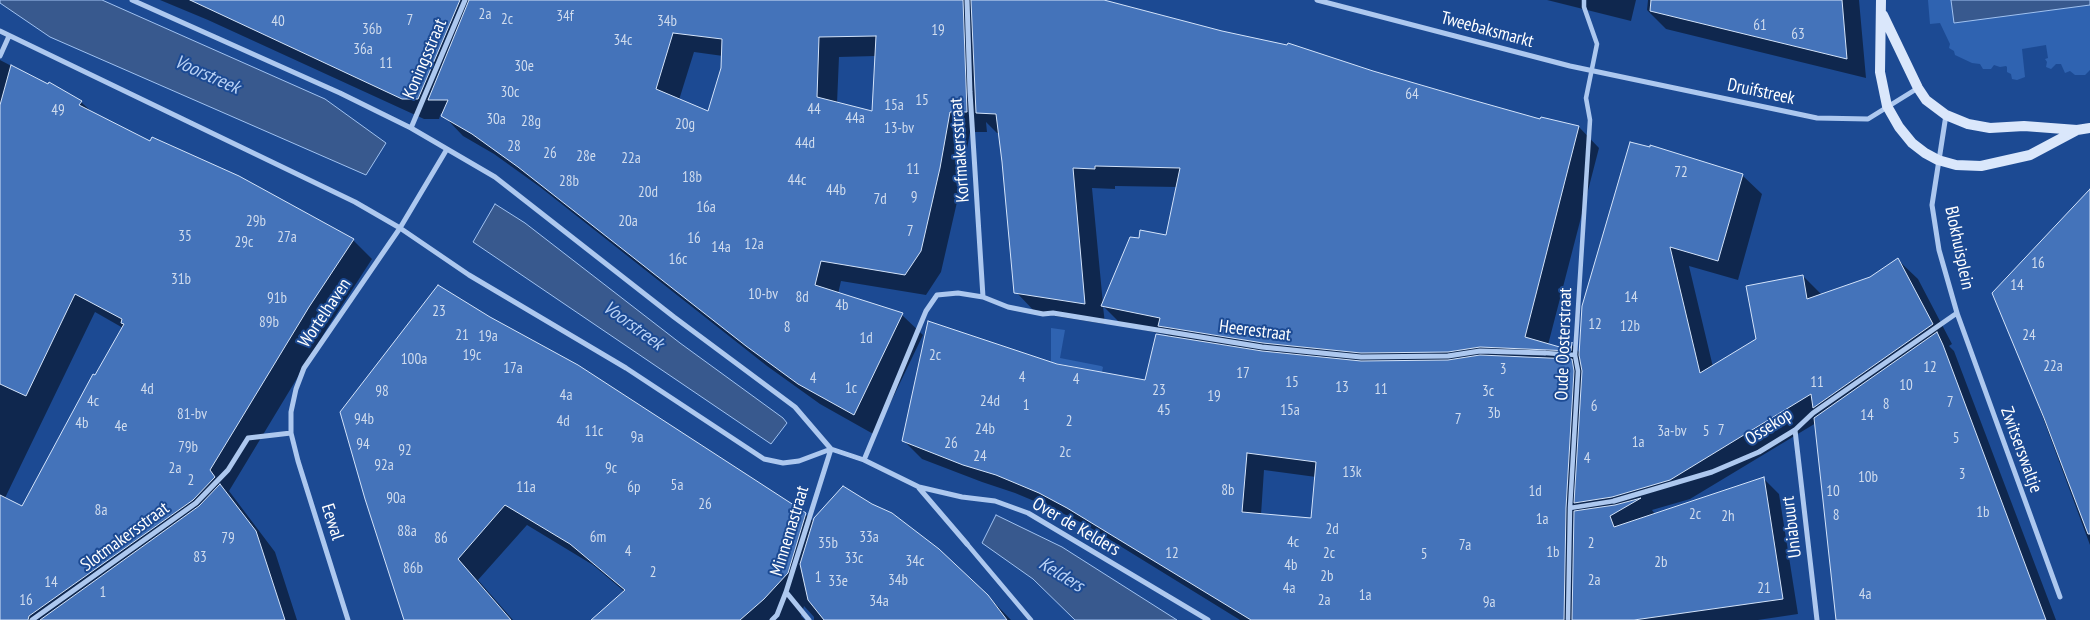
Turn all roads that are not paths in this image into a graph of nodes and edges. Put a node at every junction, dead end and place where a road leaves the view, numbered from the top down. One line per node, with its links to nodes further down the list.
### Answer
1 (132, 0): 15 (street)
2 (465, 0): 15 (street, Koningsstraat)
3 (967, 0): 21 (street, Korfmakersstraat)
4 (1317, 0): 11 (street, Tweebaksmarkt)
5 (1584, 0): 11 (street, Oude Oosterstraat)
6 (1881, 0): 7 (main road)
7 (1882, 12): 12 (main road); 13 (main road)
8 (0, 31): 9 (street)
9 (9, 36): 10 (street); 20 (street)
10 (0, 56)
11 (1592, 70): 13 (street, Druifstreek); 24 (street, Oude Oosterstraat)
12 (1918, 88): 13 (street, Druifstreek); 14 (main road)
13 (1887, 106): 19 (main road)
14 (1946, 115): 17 (main road); 19 (street, Blokhuisplein)
15 (411, 128): 18 (street)
16 (2090, 128): 17 (main road)
17 (2077, 130): 19 (main road)
18 (447, 149): 20 (street, Wortelhaven); 27 (street)
19 (1938, 160): 22 (street, Blokhuisplein)
20 (400, 228): 26 (street, Wortelhaven); 27 (street)
21 (983, 297): 23 (street, Heerestraat); 28 (street, Heerestraat)
22 (1957, 313): 25 (street, Ossekop); 34 (street, Zwitserswaltje)
23 (1545, 353): 24 (street, Heerestraat)
24 (1575, 355): 31 (street, Oude Oosterstraat)
25 (1795, 430): 30 (street, Ossekop); 42 (street, Uniabuurt)
26 (291, 433): 35 (street, Slotmakersstraat); 36 (street, Eewal)
27 (831, 449): 28 (street); 33 (street, Minnemastraat)
28 (864, 460): 29 (street, Over de Kelders)
29 (919, 487): 32 (street, Over de Kelders); 40 (street, Over de Kelders)
30 (1614, 501): 31 (street, Ossekop)
31 (1570, 508): 41 (street, Oude Oosterstraat)
32 (967, 544): 39 (street)
33 (786, 592): 37 (street, Minnemastraat); 38 (street)
34 (2060, 597)
35 (32, 620)
36 (348, 620)
37 (772, 620)
38 (809, 620)
39 (1031, 620)
40 (1208, 620)
41 (1568, 620)
42 (1817, 620)

